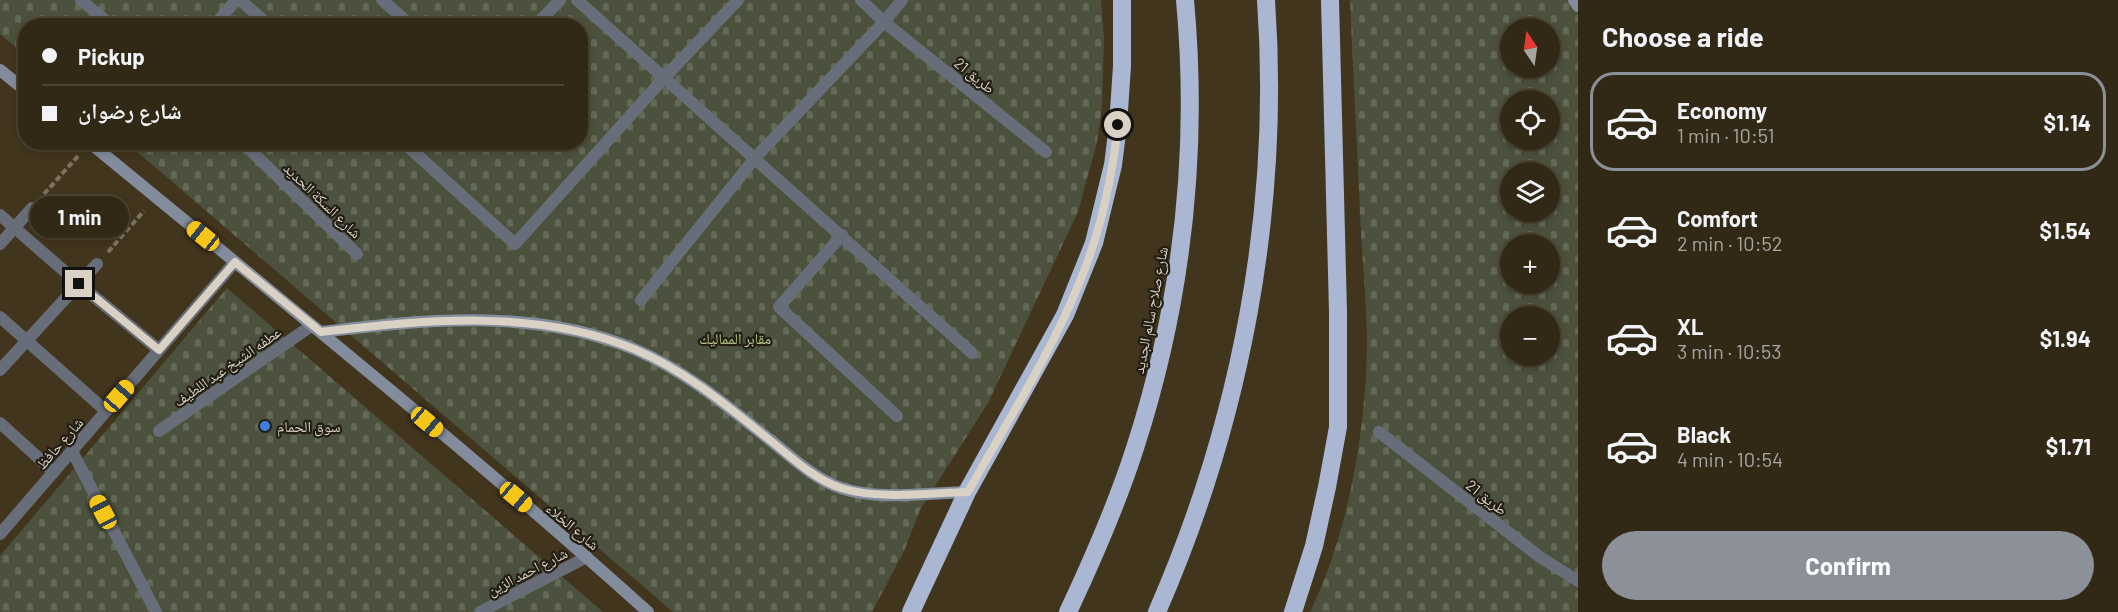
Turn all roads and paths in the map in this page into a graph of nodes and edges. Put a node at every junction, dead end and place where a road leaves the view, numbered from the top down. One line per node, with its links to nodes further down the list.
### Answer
1 (81, 0): 15 (street)
2 (238, 0): 16 (street); 17 (street)
3 (382, 0): 18 (street)
4 (560, 0): 19 (street)
5 (577, 0): 22 (street)
6 (738, 0): 22 (street)
7 (861, 0): 20 (street, طريق 21)
8 (902, 0): 20 (street)
9 (1122, 0): 54 (highway)
10 (1185, 0): 62 (highway, شارع صلاح سالم الجديد)
11 (1266, 0): 63 (highway)
12 (1330, 0): 64 (highway)
13 (1574, 0): 14 (street)
14 (1578, 6)
15 (102, 18)
16 (221, 18)
17 (260, 18)
18 (403, 18)
19 (543, 18)
20 (884, 22): 28 (street, طريق 21); 29 (street)
21 (0, 70): 23 (street)
22 (664, 78): 27 (street); 29 (street)
23 (18, 85)
24 (83, 150): 31 (path)
25 (98, 150): 30 (street, شارع الخلاء)
26 (250, 150): 36 (street, شارع السكة الحديد)
27 (417, 150)
28 (1046, 152)
29 (755, 158): 34 (street); 40 (street)
30 (156, 198): 37 (street, شارع الخلاء); 38 (path)
31 (32, 208): 33 (street)
32 (0, 215): 33 (street)
33 (15, 228): 35 (street); 39 (street)
34 (842, 235): 45 (street); 48 (street)
35 (0, 244)
36 (357, 254)
37 (235, 262): 42 (street, شارع الخلاء); 44 (street, شارع حافظ)
38 (97, 264): 39 (street)
39 (79, 284): 43 (street); 44 (street)
40 (642, 300)
41 (0, 317): 43 (street)
42 (316, 329): 50 (street, عطفه الشيخ عبد اللطيف); 54 (street); 56 (street, شارع الخلاء)
43 (27, 341): 46 (street); 47 (street)
44 (159, 350): 47 (street, شارع حافظ)
45 (972, 353)
46 (0, 370)
47 (106, 411): 52 (street, شارع حافظ)
48 (897, 416)
49 (0, 423): 53 (street)
50 (159, 431)
51 (1379, 432): 57 (street, طريق 21)
52 (72, 451): 53 (street, شارع حافظ); 58 (street)
53 (54, 472): 55 (street, شارع حافظ)
54 (968, 492): 61 (highway)
55 (0, 533)
56 (587, 557): 59 (street, شارع احمد الزين); 60 (street, شارع الخلاء)
57 (1578, 582)
58 (156, 612)
59 (480, 612)
60 (648, 612)
61 (911, 612)
62 (1068, 612)
63 (1157, 612)
64 (1293, 612)

